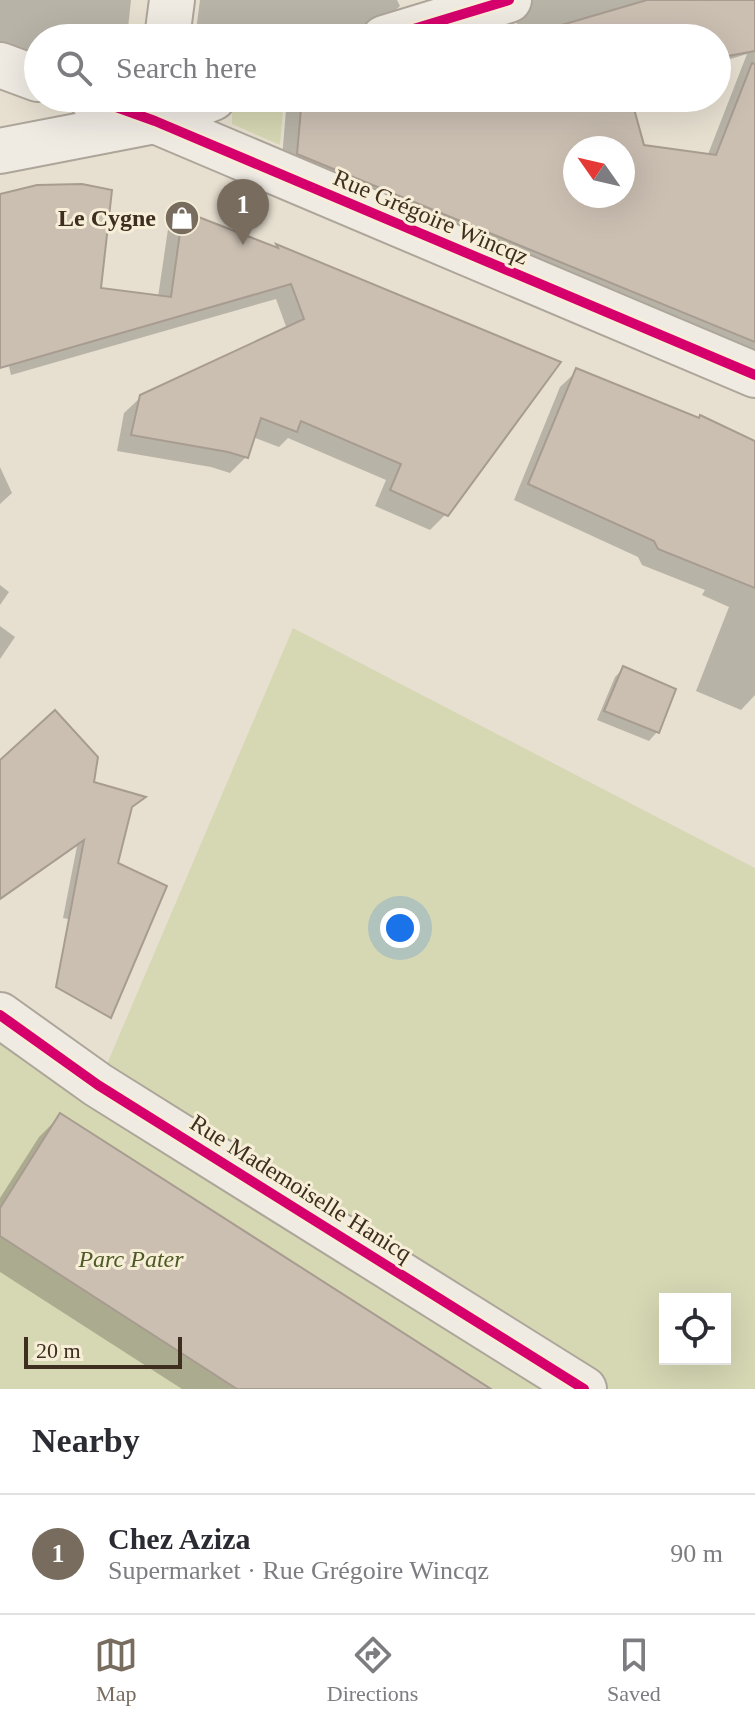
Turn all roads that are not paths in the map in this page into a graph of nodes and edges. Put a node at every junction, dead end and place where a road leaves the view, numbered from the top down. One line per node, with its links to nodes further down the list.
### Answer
1 (172, 0): 3 (street)
2 (509, 0): 4 (street)
3 (169, 24)
4 (430, 24)
5 (0, 65): 6 (street)
6 (24, 74)
7 (149, 112): 9 (street)
8 (162, 112): 10 (street, Rue Grégoire Wincqz)
9 (0, 151)
10 (755, 375)
11 (0, 1015): 12 (street, Rue Mademoiselle Hanicq)
12 (584, 1389)

